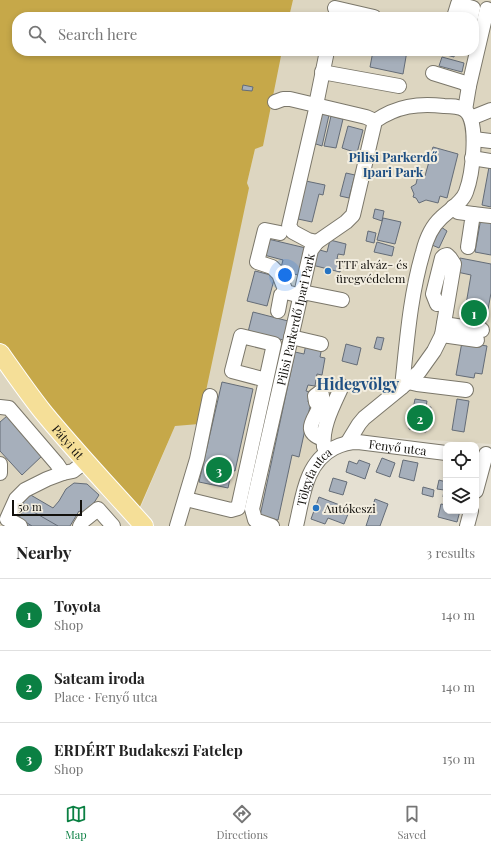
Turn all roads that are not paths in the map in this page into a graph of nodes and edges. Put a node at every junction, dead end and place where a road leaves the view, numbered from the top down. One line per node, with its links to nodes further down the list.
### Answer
1 (335, 8): 3 (street)
2 (487, 9): 6 (street)
3 (352, 12)
4 (456, 12): 5 (street)
5 (472, 12)
6 (479, 28)
7 (326, 56): 9 (street)
8 (475, 56): 12 (street)
9 (322, 72): 11 (street); 14 (street)
10 (433, 73): 12 (street)
11 (399, 86)
12 (469, 86): 16 (street)
13 (275, 102): 14 (street)
14 (317, 105): 17 (street); 26 (street)
15 (491, 110): 16 (street)
16 (468, 114): 17 (street); 18 (street)
17 (375, 121): 26 (street, Pilisi Parkerdő Ipari Park)
18 (474, 138): 19 (street); 20 (street)
19 (491, 141)
20 (472, 158): 21 (street); 22 (street)
21 (491, 161)
22 (453, 207): 23 (street); 39 (street)
23 (474, 214): 24 (street); 27 (street)
24 (491, 216)
25 (280, 233): 28 (street)
26 (317, 242): 29 (street, Pilisi Parkerdő Ipari Park)
27 (468, 247)
28 (286, 292): 29 (street); 32 (street)
29 (301, 294): 30 (street); 35 (street, Pilisi Parkerdő Ipari Park)
30 (342, 300)
31 (437, 304): 33 (street)
32 (278, 311)
33 (443, 329): 34 (street); 39 (street)
34 (479, 335)
35 (291, 337): 36 (street); 64 (street, Pilisi Parkerdő Ipari Park)
36 (321, 344)
37 (0, 353): 50 (main road, Pátyi út)
38 (266, 380): 55 (street)
39 (405, 384): 41 (street); 46 (street)
40 (342, 386): 45 (street)
41 (466, 390)
42 (210, 396): 55 (street)
43 (0, 407): 53 (street)
44 (320, 408): 45 (street)
45 (323, 439): 47 (street)
46 (348, 442): 47 (street, Tölgyfa utca); 48 (street, Fenyő utca)
47 (325, 453): 59 (street, Tölgyfa utca)
48 (443, 453)
49 (484, 454): 54 (street)
50 (86, 462): 53 (street); 62 (main road, Pátyi út)
51 (0, 464): 52 (street)
52 (0, 473)
53 (63, 473): 57 (street)
54 (479, 478)
55 (186, 499): 63 (street)
56 (470, 514): 65 (street)
57 (4, 518): 60 (street)
58 (84, 524): 61 (street)
59 (299, 525)
60 (20, 526)
61 (113, 526)
62 (144, 526)
63 (177, 526)
64 (272, 526)
65 (467, 526)

